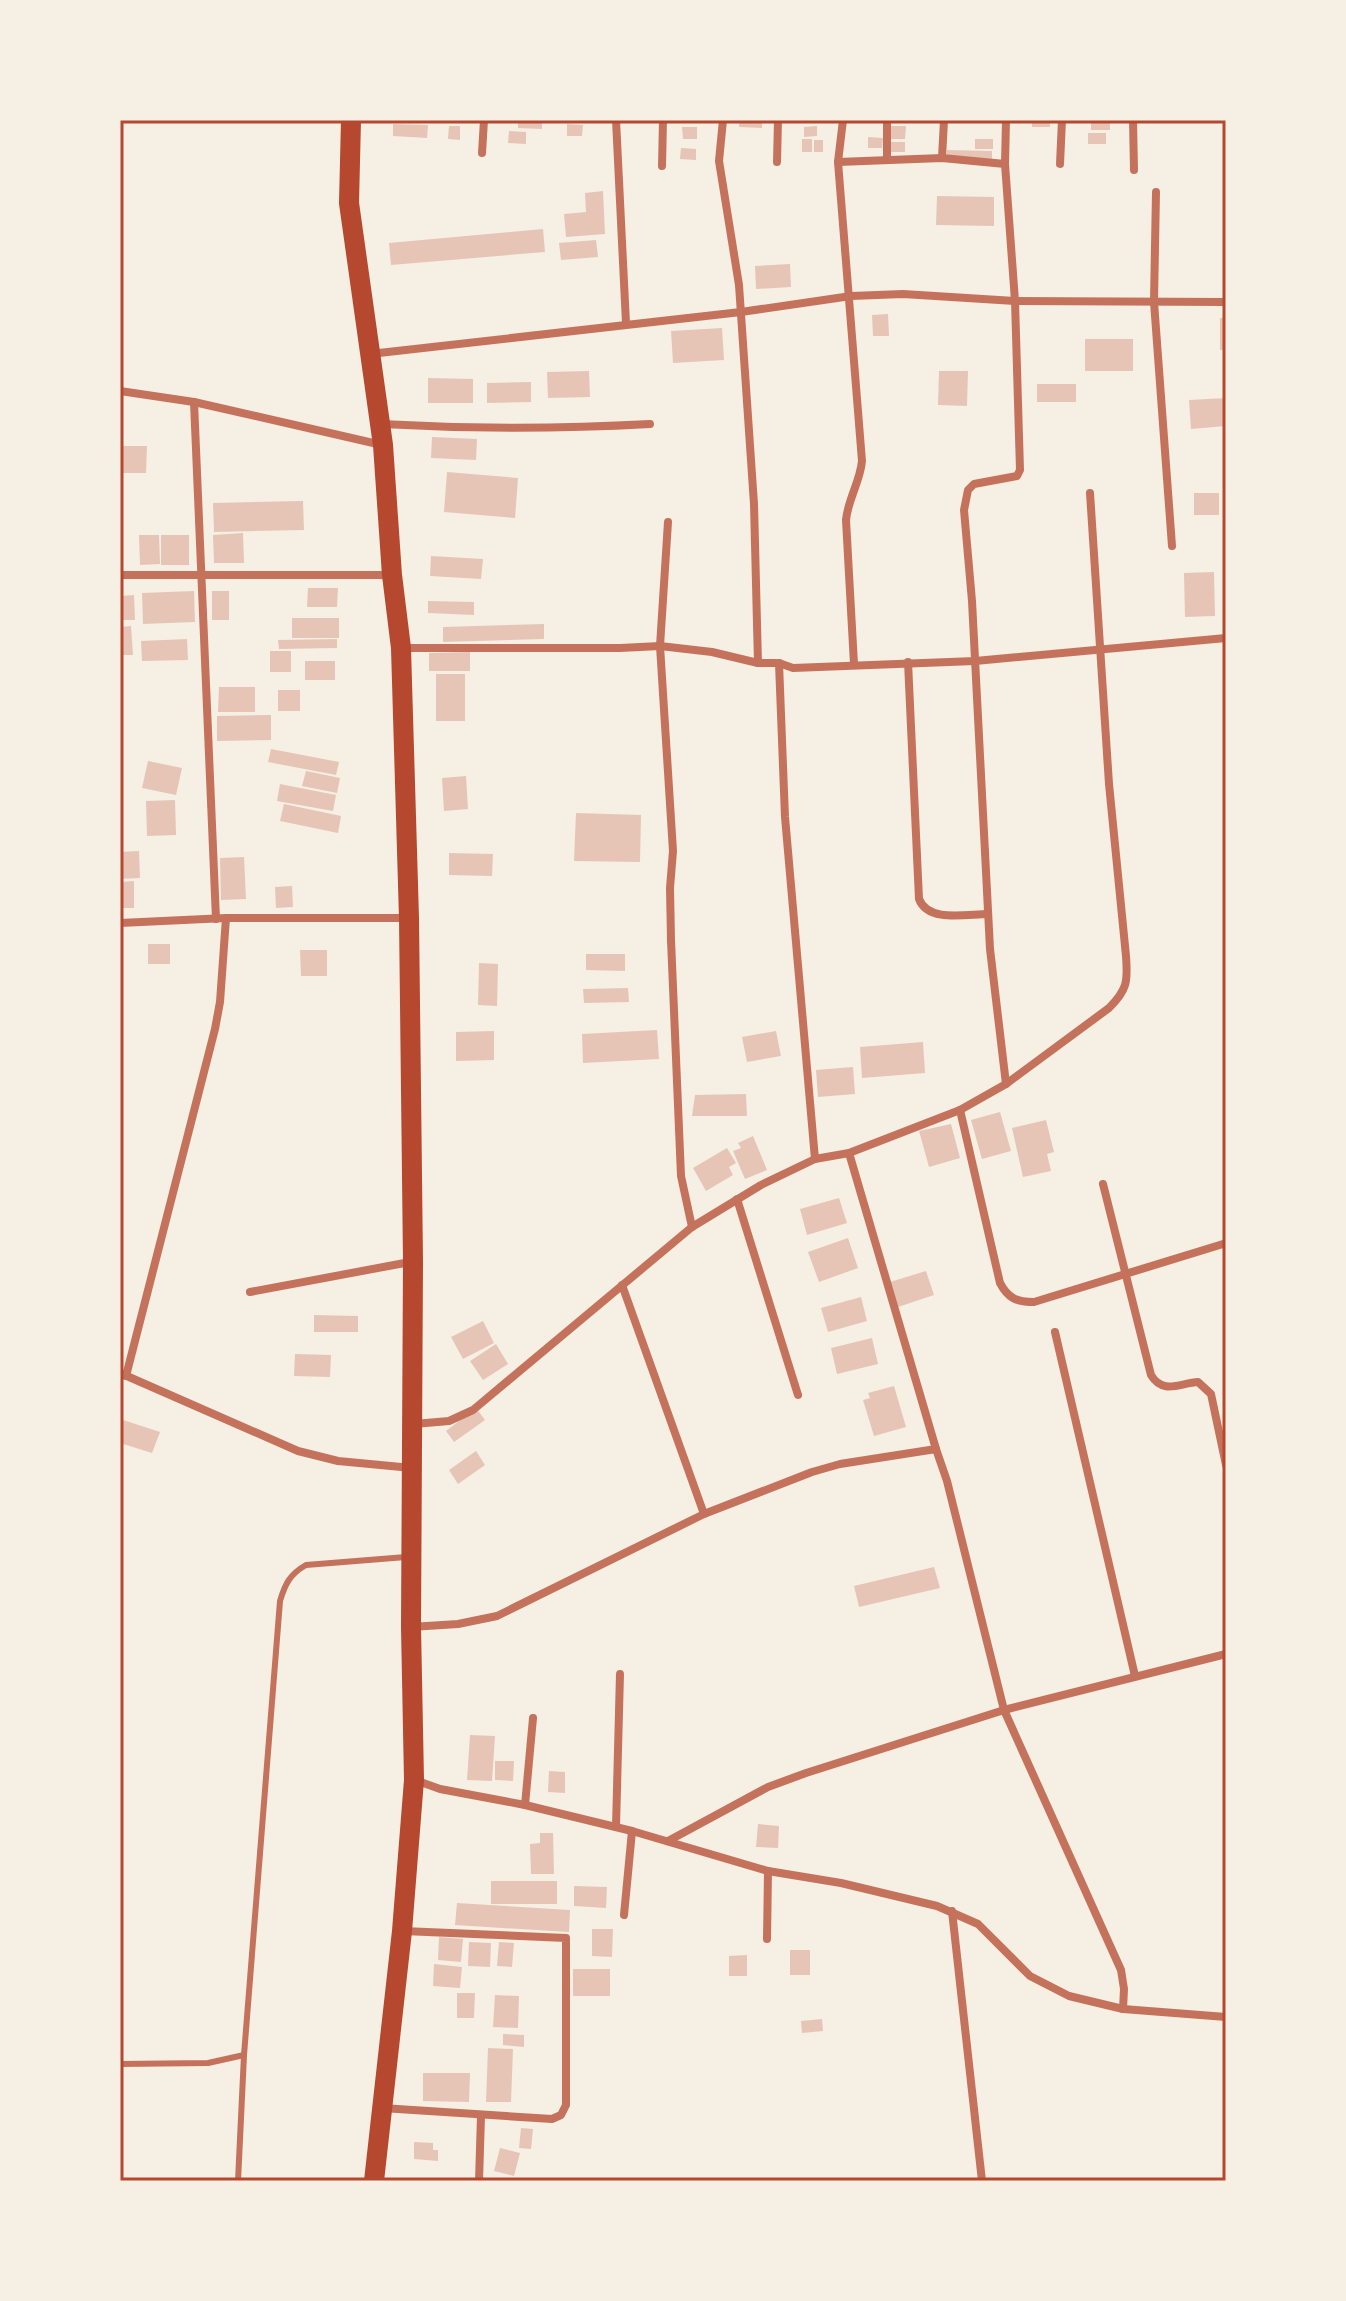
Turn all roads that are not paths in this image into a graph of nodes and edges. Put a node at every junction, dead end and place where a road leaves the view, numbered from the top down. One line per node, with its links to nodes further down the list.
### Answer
1 (351, 120): 29 (highway)
2 (484, 120): 13 (street)
3 (616, 120): 28 (street)
4 (663, 120): 20 (street)
5 (723, 120): 27 (street)
6 (778, 120): 16 (street)
7 (843, 120): 17 (street)
8 (887, 120): 15 (street)
9 (944, 120): 14 (street)
10 (1006, 120): 18 (street)
11 (1062, 120): 19 (street)
12 (1133, 120): 21 (street)
13 (482, 153)
14 (942, 158): 15 (street); 18 (street)
15 (887, 160): 17 (street)
16 (777, 162)
17 (838, 162): 23 (street)
18 (1005, 164): 24 (street)
19 (1060, 164)
20 (662, 166)
21 (1134, 170)
22 (1156, 192): 25 (street)
23 (851, 296): 24 (street); 27 (street); 49 (street)
24 (1015, 301): 25 (street); 45 (street)
25 (1154, 302): 26 (street); 37 (street)
26 (1226, 302)
27 (741, 312): 28 (street); 47 (street)
28 (626, 323): 29 (street)
29 (369, 354): 32 (highway)
30 (120, 391): 31 (street)
31 (194, 402): 34 (street); 38 (street)
32 (380, 424): 33 (street); 34 (highway)
33 (650, 424)
34 (383, 445): 40 (highway)
35 (1090, 493): 44 (street)
36 (668, 522): 42 (street)
37 (1172, 546)
38 (203, 574): 39 (street); 40 (street); 51 (street)
39 (120, 575)
40 (392, 575): 43 (highway)
41 (1226, 638): 44 (street)
42 (660, 646): 43 (street); 47 (street); 60 (street)
43 (401, 648): 52 (highway)
44 (1100, 648): 45 (street); 54 (street)
45 (975, 661): 46 (street); 50 (street)
46 (908, 662): 49 (street); 50 (street)
47 (758, 663): 48 (street)
48 (779, 663): 49 (street); 57 (street)
49 (854, 664)
50 (988, 914): 54 (street)
51 (221, 918): 52 (street); 53 (street); 67 (street)
52 (409, 918): 62 (highway)
53 (120, 923)
54 (1006, 1084): 55 (street)
55 (960, 1110): 56 (street); 63 (street)
56 (849, 1153): 57 (street); 70 (street)
57 (815, 1159): 59 (street)
58 (1103, 1184): 63 (street)
59 (737, 1199): 60 (street); 68 (street)
60 (692, 1227): 64 (street)
61 (1223, 1244): 63 (street)
62 (413, 1262): 65 (street); 69 (highway)
63 (1126, 1274): 71 (street)
64 (622, 1285): 69 (street); 73 (street)
65 (250, 1292)
66 (1055, 1332): 78 (street)
67 (123, 1375): 72 (street)
68 (798, 1395)
69 (413, 1425): 72 (highway)
70 (936, 1449): 73 (street); 79 (street)
71 (1226, 1465)
72 (413, 1468): 74 (highway)
73 (704, 1514): 75 (street)
74 (412, 1556): 75 (highway); 93 (lane)
75 (411, 1627): 81 (highway)
76 (1226, 1654): 78 (street)
77 (620, 1674): 83 (street)
78 (1135, 1676): 79 (street)
79 (1004, 1710): 85 (street); 91 (street)
80 (533, 1718): 82 (street)
81 (414, 1780): 82 (street); 89 (highway)
82 (525, 1805): 83 (street)
83 (616, 1827): 84 (street)
84 (632, 1831): 85 (street); 88 (street)
85 (668, 1841): 86 (street)
86 (768, 1871): 87 (street); 90 (street)
87 (952, 1911): 91 (street); 100 (street)
88 (624, 1915)
89 (402, 1931): 95 (highway); 96 (street)
90 (767, 1939)
91 (1123, 2009): 92 (street)
92 (1226, 2017)
93 (244, 2055): 94 (lane); 97 (lane)
94 (120, 2064)
95 (381, 2108): 96 (street); 98 (highway)
96 (481, 2116): 99 (street)
97 (238, 2181)
98 (374, 2181)
99 (479, 2181)
100 (982, 2181)

